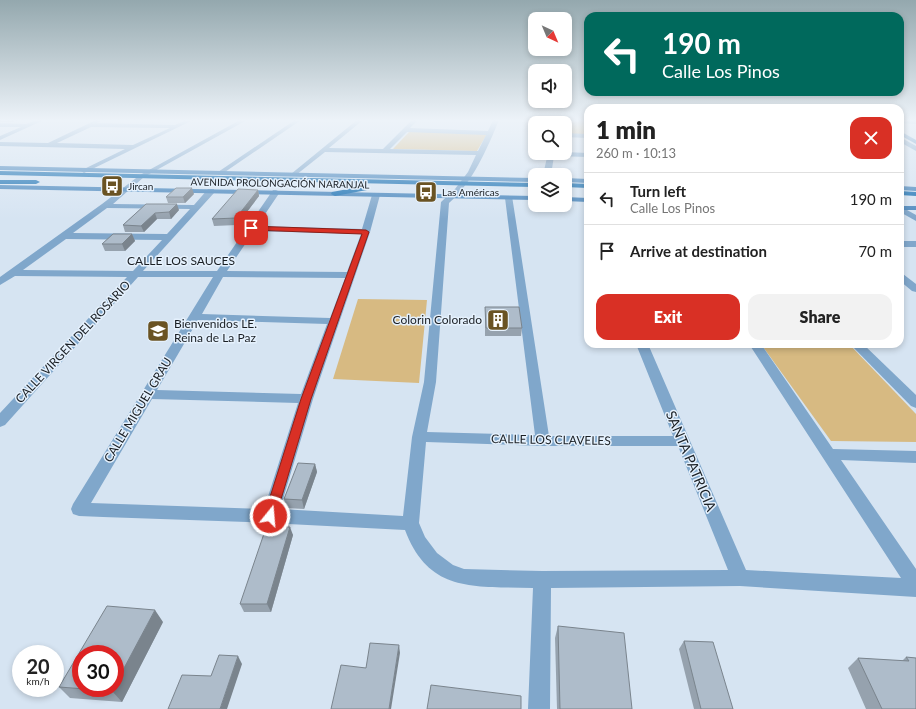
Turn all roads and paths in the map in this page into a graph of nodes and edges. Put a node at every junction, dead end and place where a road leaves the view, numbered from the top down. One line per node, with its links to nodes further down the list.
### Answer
1 (121, 153): 10 (street)
2 (183, 153): 11 (street)
3 (249, 153): 14 (street)
4 (320, 153): 15 (street)
5 (480, 153): 19 (street)
6 (572, 155): 7 (street)
7 (584, 155)
8 (0, 168): 9 (street, AVENIDA PROLONGACIÓN NARANJAL)
9 (43, 169): 10 (street, AVENIDA PROLONGACIÓN NARANJAL); 13 (main road)
10 (84, 171): 11 (street, AVENIDA PROLONGACIÓN NARANJAL)
11 (150, 171): 14 (street, AVENIDA PROLONGACIÓN NARANJAL); 17 (street)
12 (0, 173): 13 (main road, AVENIDA PROLONGACIÓN NARANJAL)
13 (17, 173): 17 (main road, AVENIDA PROLONGACIÓN NARANJAL)
14 (220, 173): 15 (street, AVENIDA PROLONGACIÓN NARANJAL)
15 (294, 174): 16 (street, AVENIDA PROLONGACIÓN NARANJAL)
16 (328, 175): 18 (main road); 19 (street, AVENIDA PROLONGACIÓN NARANJAL)
17 (142, 176): 18 (main road, AVENIDA PROLONGACIÓN NARANJAL); 24 (street)
18 (338, 180): 19 (main road, AVENIDA PROLONGACIÓN NARANJAL)
19 (465, 180): 20 (street, AVENIDA PROLONGACIÓN NARANJAL); 25 (main road, AVENIDA PROLONGACIÓN NARANJAL); 32 (street)
20 (528, 180)
21 (572, 180): 22 (street)
22 (584, 181)
23 (0, 182): 24 (main road, AVENIDA PROLONGACIÓN NARANJAL)
24 (134, 183): 29 (main road, AVENIDA PROLONGACIÓN NARANJAL); 30 (street)
25 (528, 184)
26 (572, 185): 27 (main road)
27 (584, 186)
28 (0, 187): 30 (street, AVENIDA PROLONGACIÓN NARANJAL)
29 (364, 188): 32 (main road, AVENIDA PROLONGACIÓN NARANJAL); 37 (main road)
30 (125, 190): 31 (street, AVENIDA PROLONGACIÓN NARANJAL); 48 (street)
31 (211, 191): 33 (street, AVENIDA PROLONGACIÓN NARANJAL); 49 (street, CALLE VIRGEN DEL ROSARIO)
32 (458, 191): 34 (main road, AVENIDA PROLONGACIÓN NARANJAL); 41 (street)
33 (276, 192): 37 (street, AVENIDA PROLONGACIÓN NARANJAL); 54 (street, CALLE MIGUEL GRAU)
34 (528, 192)
35 (572, 193): 36 (main road)
36 (584, 193)
37 (335, 194): 40 (street, AVENIDA PROLONGACIÓN NARANJAL)
38 (904, 194): 39 (main road)
39 (916, 194)
40 (376, 195): 41 (street, AVENIDA PROLONGACIÓN NARANJAL); 55 (street)
41 (450, 197): 42 (street, AVENIDA PROLONGACIÓN NARANJAL); 78 (street)
42 (509, 198): 43 (street, AVENIDA PROLONGACIÓN NARANJAL); 79 (street)
43 (528, 198)
44 (572, 199): 45 (street)
45 (584, 200)
46 (904, 202): 47 (main road)
47 (916, 202)
48 (106, 206): 49 (street); 56 (street)
49 (197, 207): 57 (street, CALLE VIRGEN DEL ROSARIO)
50 (904, 208): 51 (street)
51 (916, 208)
52 (904, 211): 53 (street)
53 (916, 219)
54 (251, 228): 55 (street); 62 (street, CALLE MIGUEL GRAU)
55 (366, 232): 63 (street)
56 (64, 236): 57 (street); 60 (street)
57 (169, 237): 61 (street, CALLE VIRGEN DEL ROSARIO)
58 (904, 244): 59 (street)
59 (916, 244)
60 (13, 273): 61 (street, CALLE LOS SAUCES); 65 (street)
61 (135, 274): 62 (street, CALLE LOS SAUCES); 76 (street, CALLE VIRGEN DEL ROSARIO)
62 (220, 274): 63 (street, CALLE LOS SAUCES); 67 (street, CALLE MIGUEL GRAU)
63 (350, 275): 68 (street)
64 (904, 279): 66 (street)
65 (0, 282)
66 (916, 289)
67 (194, 317): 68 (street); 72 (street, CALLE MIGUEL GRAU)
68 (333, 321): 73 (street)
69 (644, 348): 80 (street, SANTA PATRICIA)
70 (758, 348): 81 (street)
71 (860, 348): 74 (street)
72 (147, 394): 73 (street); 83 (street, CALLE MIGUEL GRAU)
73 (306, 399): 83 (street)
74 (916, 403)
75 (0, 405): 76 (street)
76 (15, 405): 77 (street, CALLE VIRGEN DEL ROSARIO)
77 (0, 422)
78 (419, 437): 79 (street, CALLE LOS CLAVELES); 84 (street)
79 (543, 441): 80 (street, CALLE LOS CLAVELES)
80 (682, 441): 85 (street, SANTA PATRICIA)
81 (829, 454): 82 (street); 87 (street)
82 (916, 457)
83 (270, 516): 84 (street)
84 (410, 523): 86 (street)
85 (740, 578): 86 (street); 87 (street)
86 (542, 580): 88 (street)
87 (916, 587)
88 (539, 709)

